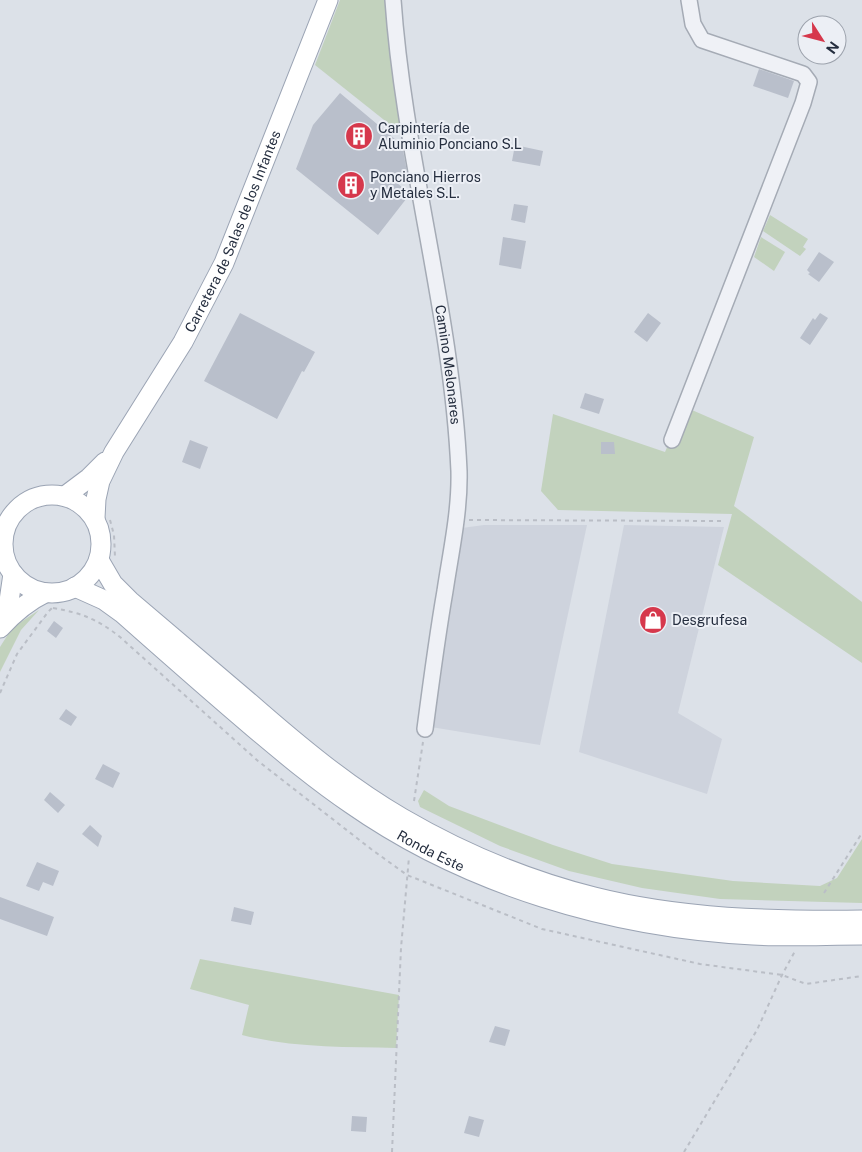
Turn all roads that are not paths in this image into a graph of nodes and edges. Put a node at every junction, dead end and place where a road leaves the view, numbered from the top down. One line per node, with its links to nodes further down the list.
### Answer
1 (328, 0): 5 (main road, Carretera de Salas de los Infantes)
2 (393, 0): 13 (street, Camino Melonares)
3 (689, 0): 4 (street)
4 (672, 440)
5 (114, 452): 6 (main road, Carretera de Salas de los Infantes); 7 (main road, Carretera de Salas de los Infantes)
6 (65, 496): 7 (main road); 9 (main road)
7 (95, 514): 8 (main road)
8 (98, 560): 10 (main road); 14 (main road, Ronda Este)
9 (13, 574): 11 (main road); 12 (main road)
10 (75, 588): 11 (main road); 15 (main road, Ronda Este)
11 (48, 593): 12 (main road)
12 (0, 627)
13 (425, 729)
14 (862, 920)
15 (862, 935)

